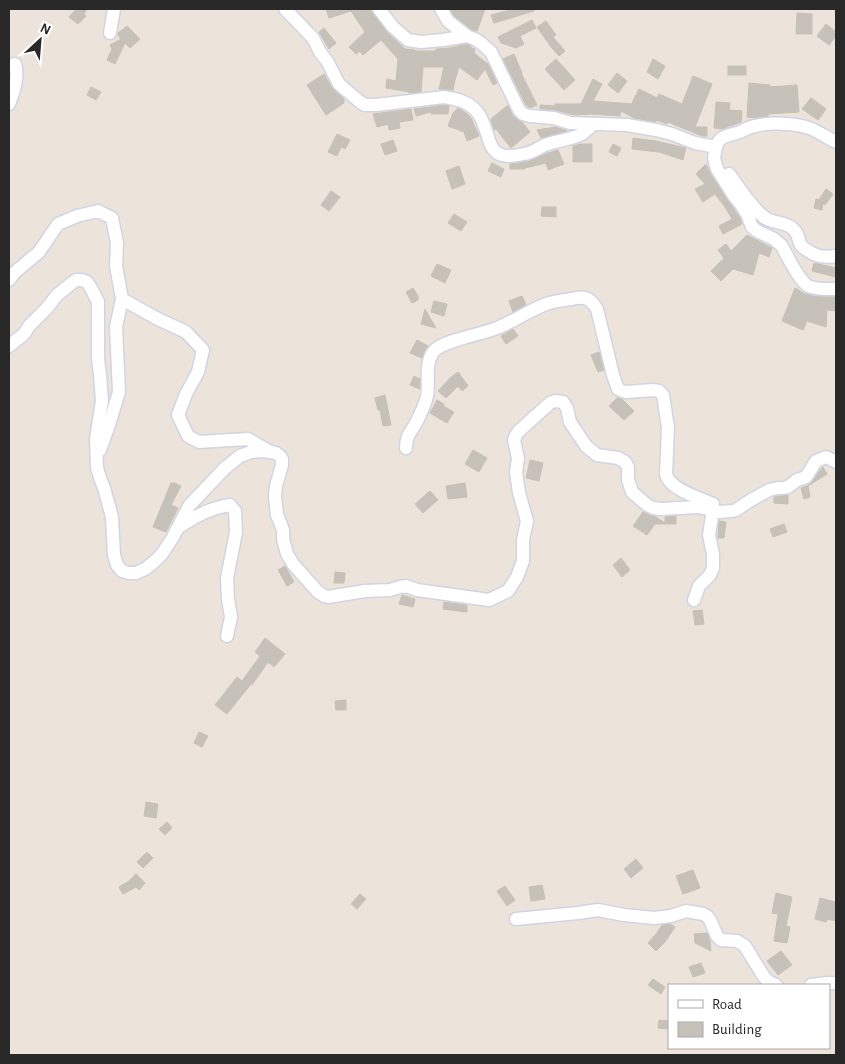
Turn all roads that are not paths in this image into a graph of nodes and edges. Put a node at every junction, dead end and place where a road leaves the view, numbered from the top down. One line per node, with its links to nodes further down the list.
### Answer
1 (114, 9): 5 (street)
2 (285, 9): 9 (street)
3 (379, 9): 6 (street)
4 (441, 9): 6 (street)
5 (110, 33)
6 (467, 36): 9 (street)
7 (9, 66): 8 (street)
8 (9, 104)
9 (594, 124): 11 (street)
10 (836, 142): 11 (street)
11 (715, 150): 12 (street); 14 (street)
12 (836, 256)
13 (9, 280): 15 (street)
14 (836, 289)
15 (122, 300): 18 (street); 19 (street)
16 (9, 346): 19 (street)
17 (406, 448): 21 (street)
18 (270, 452): 22 (street); 23 (street)
19 (96, 460): 23 (street)
20 (836, 462): 21 (street)
21 (732, 511): 22 (street)
22 (714, 512): 24 (street)
23 (179, 527): 25 (street)
24 (694, 600)
25 (227, 636)
26 (516, 919): 28 (street)
27 (836, 983): 29 (street)
28 (774, 984)
29 (819, 984)

